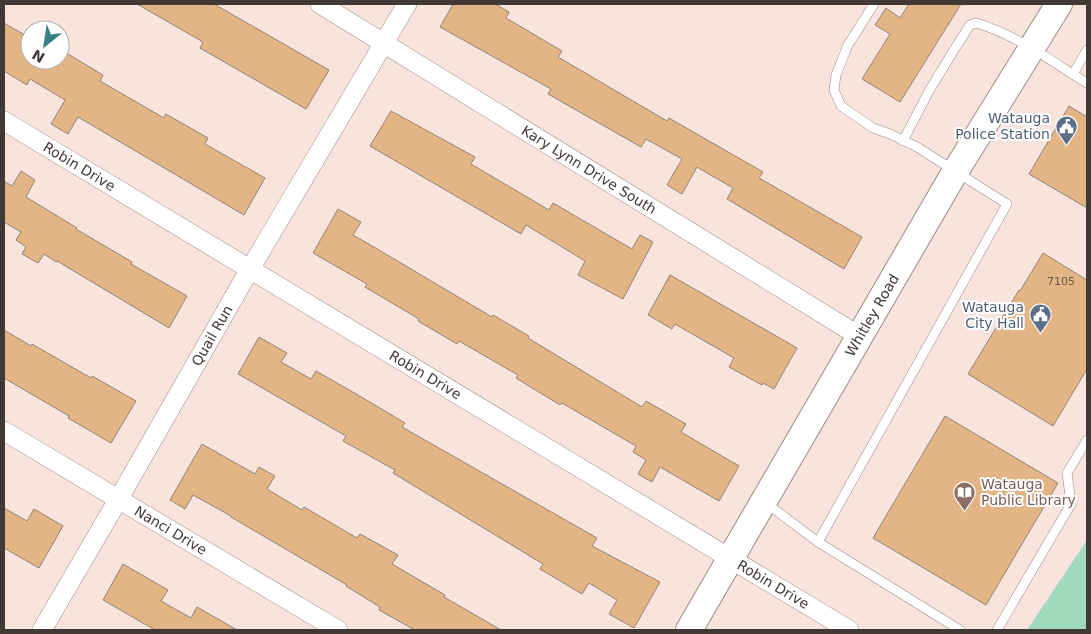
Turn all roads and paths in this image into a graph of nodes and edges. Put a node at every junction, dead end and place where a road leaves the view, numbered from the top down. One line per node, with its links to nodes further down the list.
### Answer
1 (320, 4): 5 (street, Kary Lynn Drive South)
2 (407, 4): 5 (street, Quail Run)
3 (874, 4): 11 (lane)
4 (1059, 4): 6 (street, Whitley Road)
5 (384, 42): 13 (street, Quail Run); 14 (street, Kary Lynn Drive South)
6 (1033, 47): 8 (lane); 11 (lane); 12 (street, Whitley Road)
7 (1087, 50): 8 (lane)
8 (1073, 74): 9 (lane)
9 (1087, 83)
10 (4, 121): 13 (street, Robin Drive)
11 (903, 141): 12 (lane)
12 (955, 172): 14 (street, Whitley Road); 19 (lane)
13 (250, 269): 17 (street, Quail Run); 20 (street, Robin Drive)
14 (859, 336): 18 (street, Whitley Road)
15 (4, 431): 17 (street, Nanci Drive)
16 (1087, 440): 26 (lane)
17 (118, 500): 21 (street, Quail Run); 22 (street, Nanci Drive)
18 (763, 502): 19 (lane); 20 (street, Whitley Road)
19 (818, 542): 25 (lane)
20 (731, 560): 23 (street, Whitley Road); 24 (street, Robin Drive)
21 (42, 630)
22 (338, 630)
23 (689, 630)
24 (849, 630)
25 (960, 630)
26 (998, 630)

